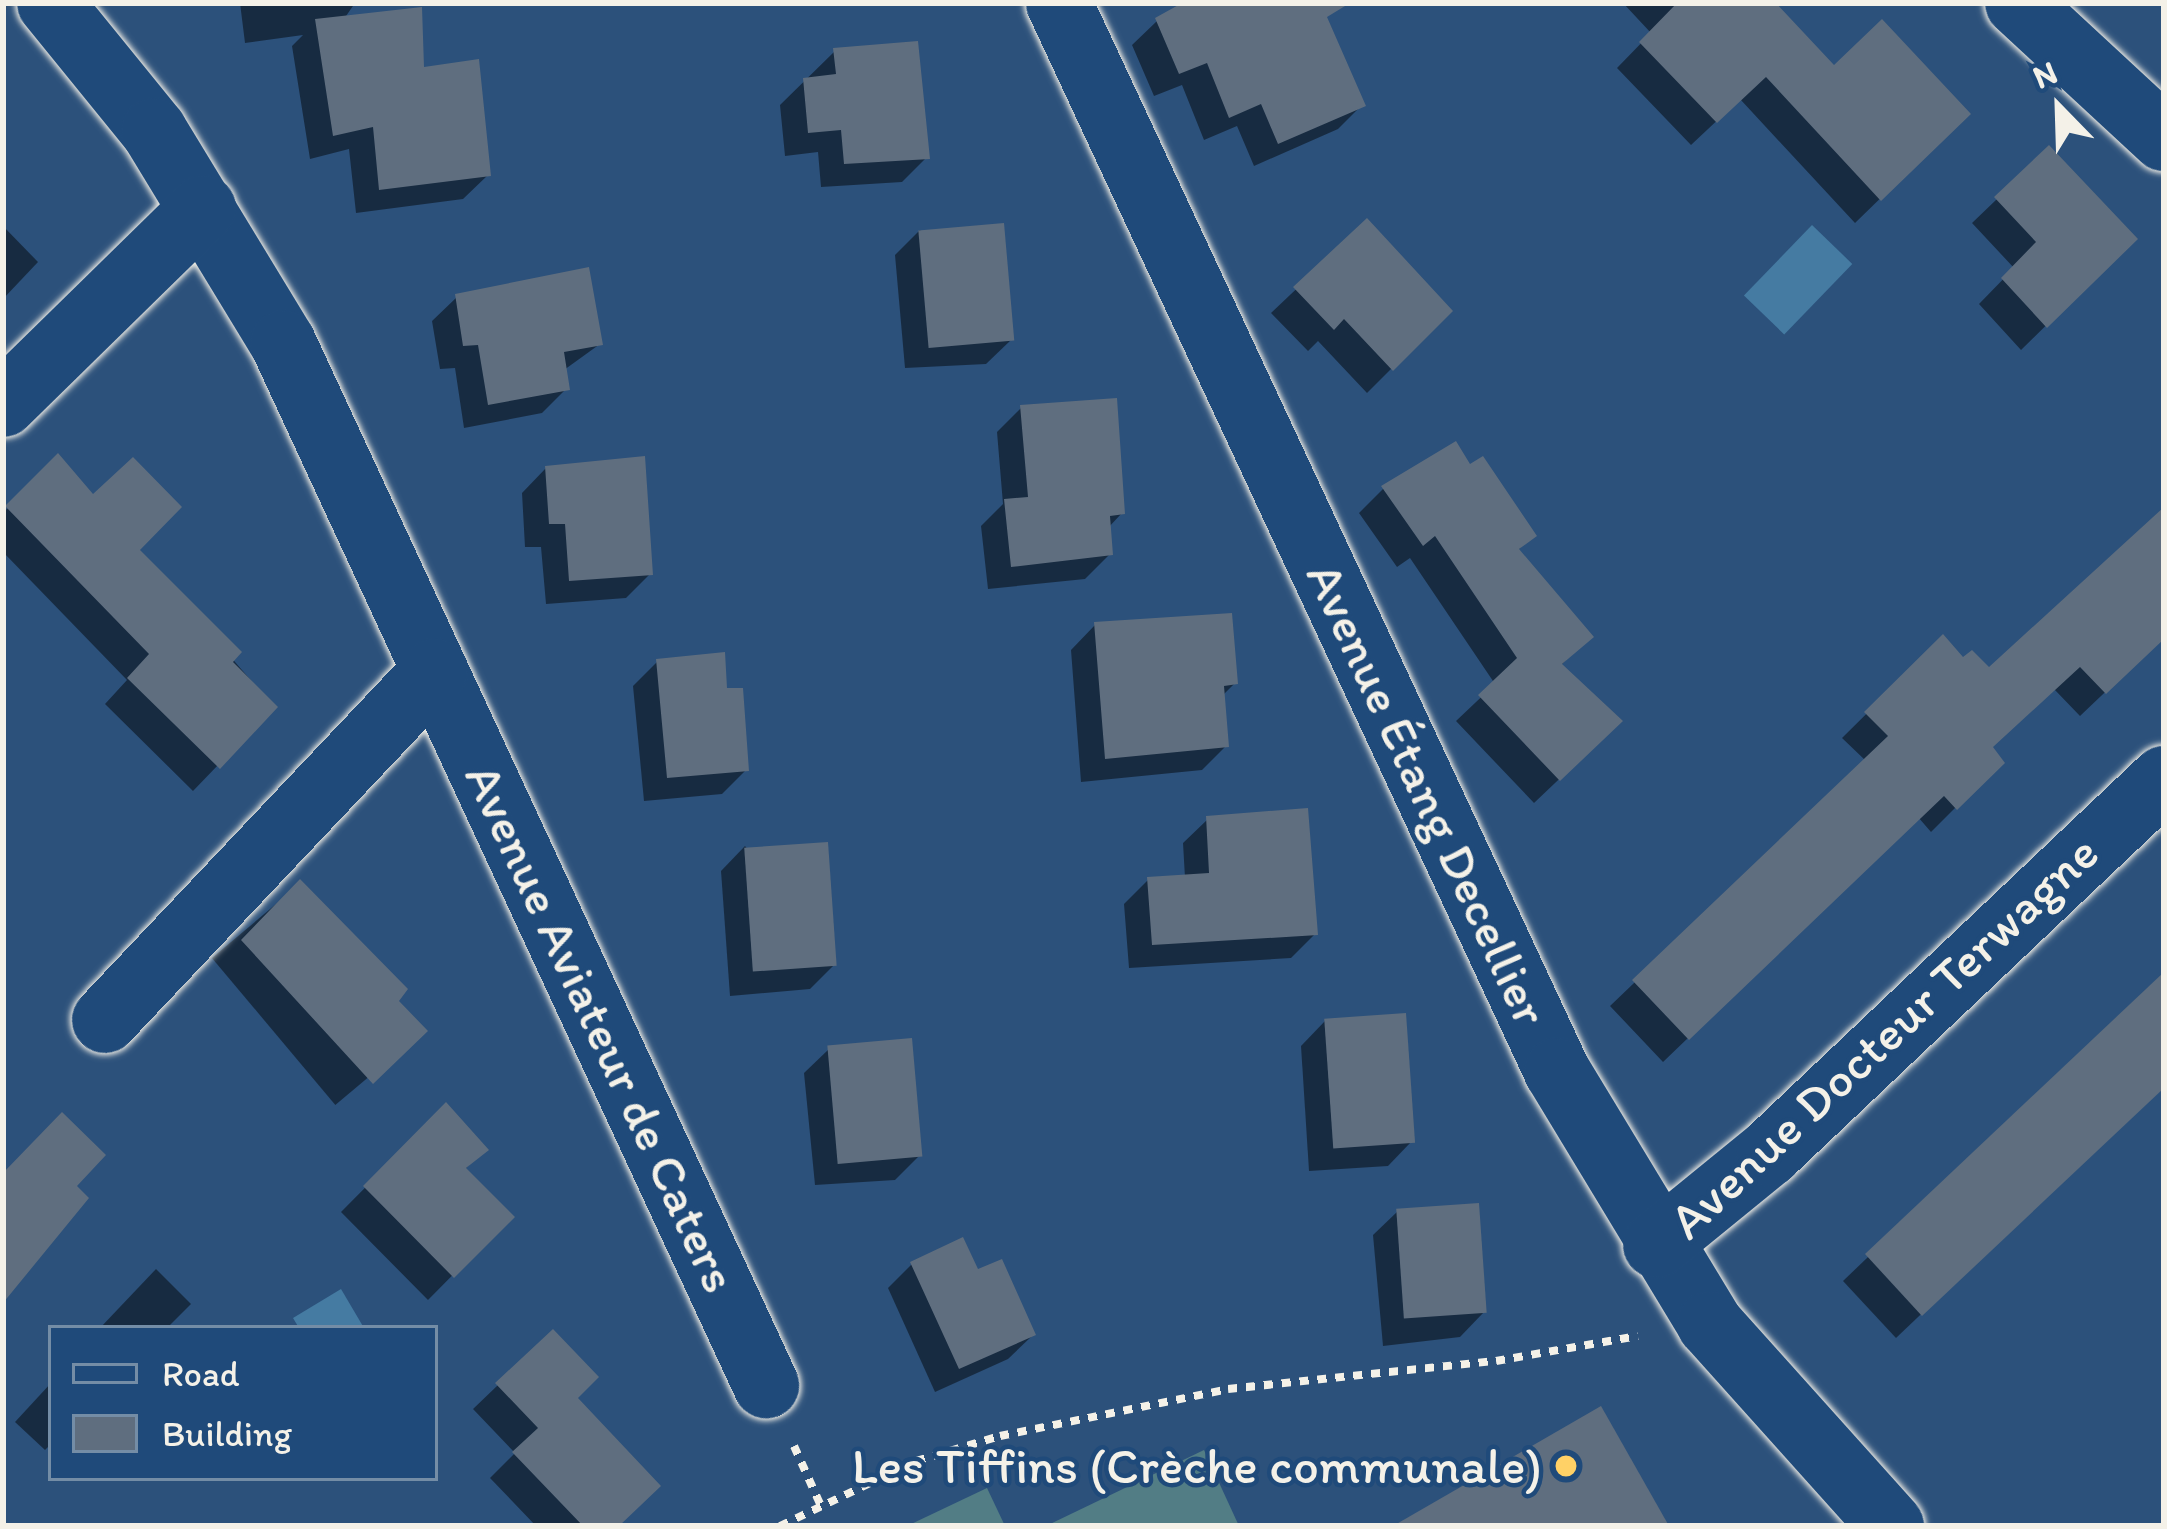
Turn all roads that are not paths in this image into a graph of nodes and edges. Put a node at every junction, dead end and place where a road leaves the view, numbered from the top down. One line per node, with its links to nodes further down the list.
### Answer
1 (50, 3): 5 (street, Avenue Aviateur de Caters)
2 (1060, 3): 10 (street, Avenue Étang Decellier)
3 (2018, 3): 4 (street)
4 (2164, 138)
5 (203, 208): 6 (street); 7 (street, Avenue Aviateur de Caters)
6 (3, 404)
7 (435, 671): 9 (street); 11 (street, Avenue Aviateur de Caters)
8 (2164, 778): 10 (street, Avenue Docteur Terwagne)
9 (105, 1020)
10 (1656, 1245): 12 (street, Avenue Étang Decellier)
11 (766, 1385)
12 (1891, 1526)

